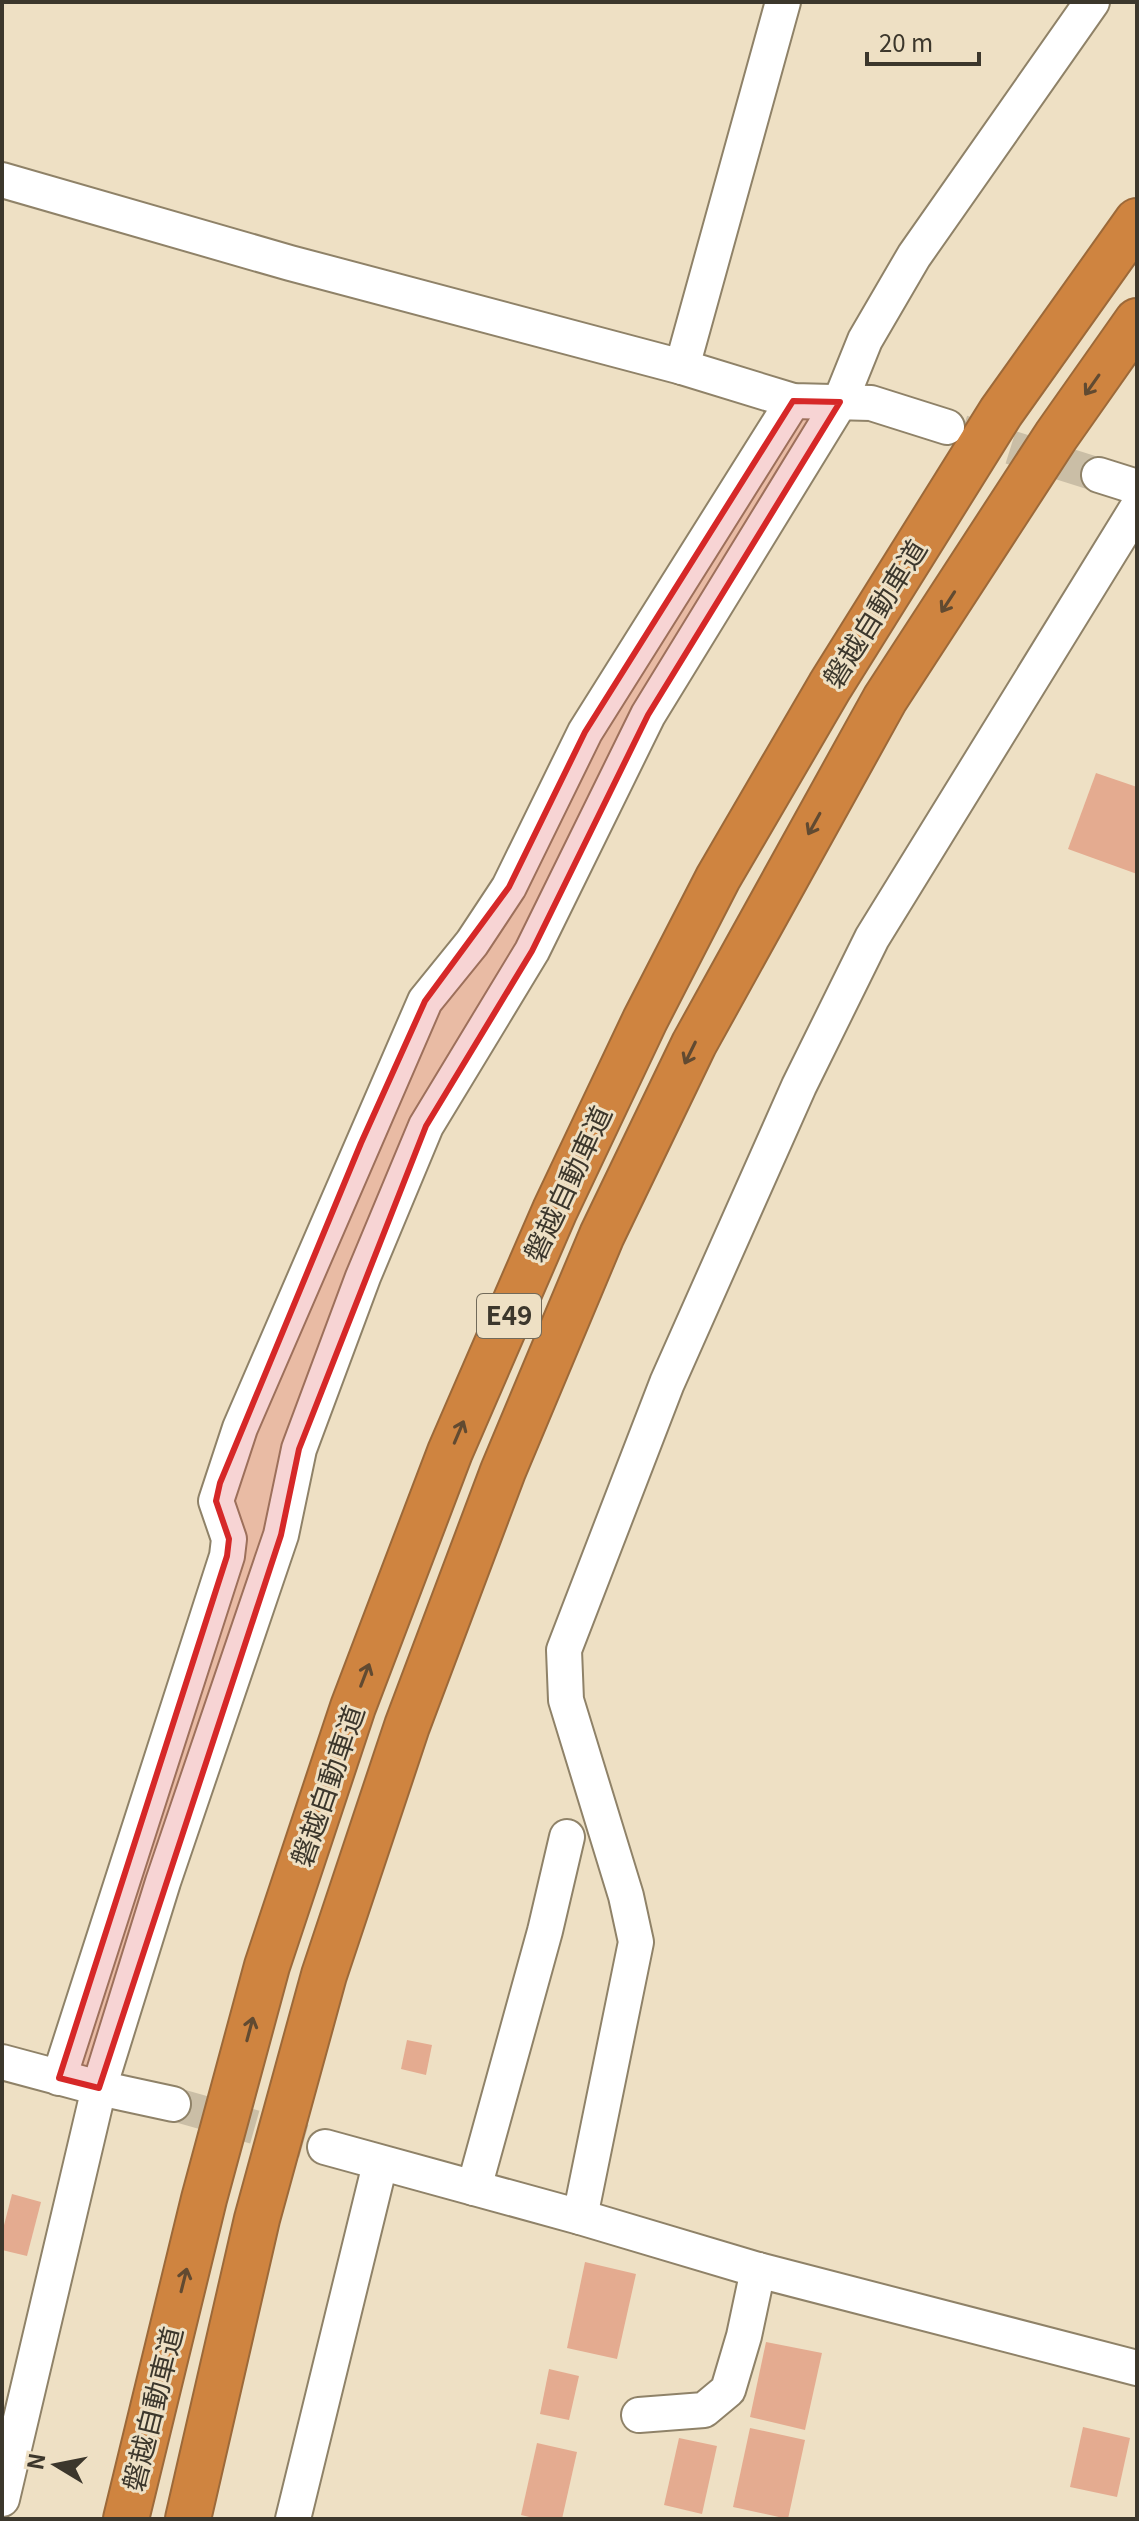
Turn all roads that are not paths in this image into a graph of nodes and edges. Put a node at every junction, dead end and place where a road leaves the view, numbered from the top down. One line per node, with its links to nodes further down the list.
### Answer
1 (783, 2): 6 (street)
2 (1092, 2): 8 (street)
3 (2, 180): 6 (street)
4 (1137, 221): 26 (highway, 磐越自動車道 / E49, one-way to 4)
5 (1137, 321): 27 (highway, 磐越自動車道 / E49, one-way to 27)
6 (682, 367): 7 (street)
7 (793, 401): 8 (street); 15 (street)
8 (840, 402): 9 (street); 16 (street)
9 (947, 427)
10 (1099, 475): 11 (street)
11 (1137, 487)
12 (1137, 508): 21 (street)
13 (567, 1837): 20 (street)
14 (2, 2062): 15 (street)
15 (59, 2078): 16 (street)
16 (99, 2088): 17 (street); 25 (street)
17 (173, 2104)
18 (325, 2147): 19 (street)
19 (380, 2164): 20 (street); 28 (street)
20 (474, 2188): 21 (street)
21 (580, 2217): 22 (street)
22 (758, 2270): 23 (street); 24 (street)
23 (1137, 2368)
24 (639, 2415)
25 (2, 2499)
26 (126, 2519)
27 (188, 2519)
28 (293, 2519)

